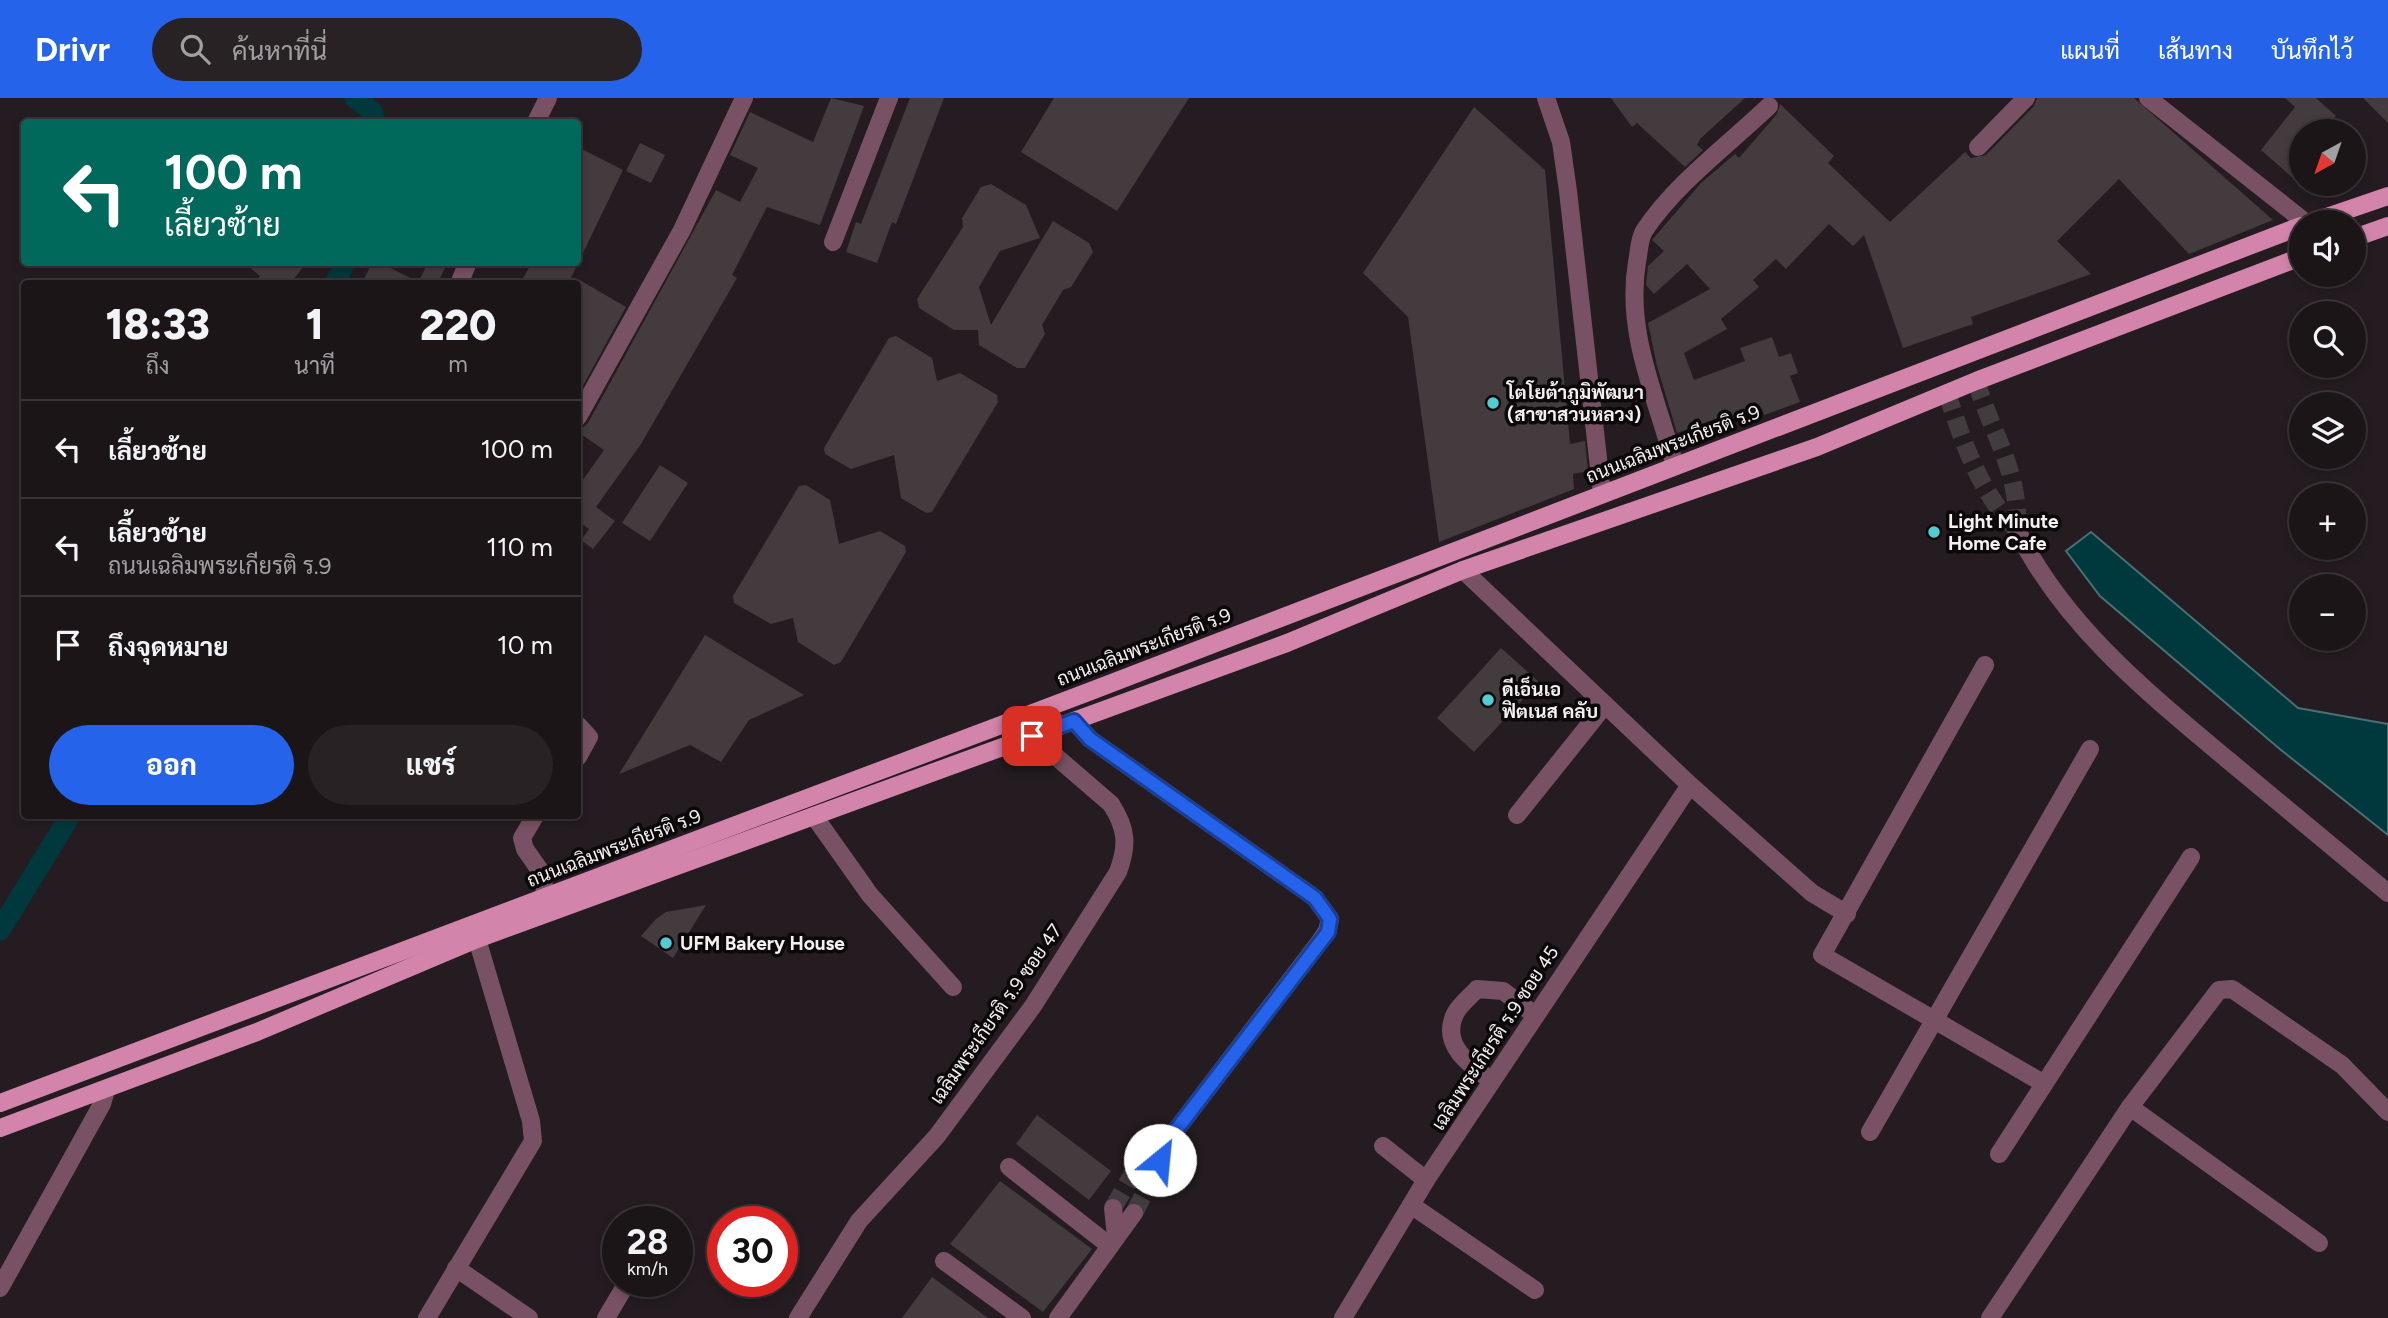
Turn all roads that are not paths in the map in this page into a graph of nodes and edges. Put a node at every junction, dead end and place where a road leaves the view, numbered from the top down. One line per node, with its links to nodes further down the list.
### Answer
1 (548, 98): 8 (street)
2 (744, 98): 18 (street)
3 (889, 98): 16 (street)
4 (1546, 98): 20 (street)
5 (2026, 98): 9 (street)
6 (2148, 98): 11 (street)
7 (1769, 106): 19 (street)
8 (538, 119)
9 (1978, 146)
10 (2388, 196): 12 (main road)
11 (2290, 210)
12 (2347, 210)
13 (2388, 226): 15 (main road)
14 (2289, 231): 19 (main road, ถนนเฉลิมพระเกียรติ ร.9)
15 (2366, 234)
16 (833, 242)
17 (2289, 262): 22 (main road, ถนนเฉลิมพระเกียรติ ร.9)
18 (581, 412)
19 (1675, 466): 20 (main road, ถนนเฉลิมพระเกียรติ ร.9)
20 (1602, 494): 36 (main road, ถนนเฉลิมพระเกียรติ ร.9)
21 (2018, 530): 35 (street)
22 (1463, 570): 24 (street); 25 (main road, ถนนเฉลิมพระเกียรติ ร.9)
23 (1984, 665): 37 (street)
24 (1605, 705): 30 (street); 31 (street)
25 (1074, 721): 27 (main road, ถนนเฉลิมพระเกียรติ ร.9); 50 (street)
26 (581, 728): 29 (street)
27 (1032, 736): 32 (main road, ถนนเฉลิมพระเกียรติ ร.9); 70 (street, เฉลิมพระเกียรติ ร.9 ซอย 47)
28 (2090, 749): 41 (street)
29 (581, 752)
30 (1690, 785): 37 (street); 40 (street, เฉลิมพระเกียรติ ร.9 ซอย 45)
31 (1517, 815)
32 (814, 816): 38 (main road, ถนนเฉลิมพระเกียรติ ร.9); 39 (street)
33 (533, 819): 36 (street)
34 (2191, 857): 43 (street)
35 (2388, 893)
36 (546, 896): 45 (main road, ถนนเฉลิมพระเกียรติ ร.9)
37 (1847, 914): 41 (street)
38 (477, 939): 44 (main road, ถนนเฉลิมพระเกียรติ ร.9); 63 (street)
39 (953, 987)
40 (1535, 1015): 42 (street, เฉลิมพระเกียรติ ร.9 ซอย 45); 42 (street)
41 (1933, 1021): 43 (street); 49 (street)
42 (1492, 1081): 55 (street, เฉลิมพระเกียรติ ร.9 ซอย 45)
43 (2043, 1083): 52 (street)
44 (106, 1090): 48 (main road, ถนนเฉลิมพระเกียรติ ร.9); 64 (street)
45 (0, 1103)
46 (2130, 1107): 47 (street); 61 (street); 74 (street)
47 (2388, 1112)
48 (0, 1128)
49 (1870, 1132)
50 (1170, 1138): 54 (street); 56 (street)
51 (1384, 1146): 55 (street)
52 (1999, 1154)
53 (1009, 1167): 60 (street)
54 (1135, 1170)
55 (1426, 1180): 57 (street, เฉลิมพระเกียรติ ร.9 ซอย 45)
56 (1151, 1181)
57 (1411, 1205): 65 (street); 73 (street, เฉลิมพระเกียรติ ร.9 ซอย 45)
58 (1113, 1208): 60 (street)
59 (1134, 1213): 60 (street)
60 (1113, 1241): 72 (street)
61 (2319, 1243)
62 (944, 1261): 71 (street)
63 (456, 1268): 67 (street); 68 (street)
64 (0, 1288)
65 (1535, 1290)
66 (618, 1297): 69 (street)
67 (427, 1318)
68 (529, 1318)
69 (606, 1318)
70 (798, 1318)
71 (1022, 1318)
72 (1058, 1318)
73 (1343, 1318)
74 (1990, 1318)

